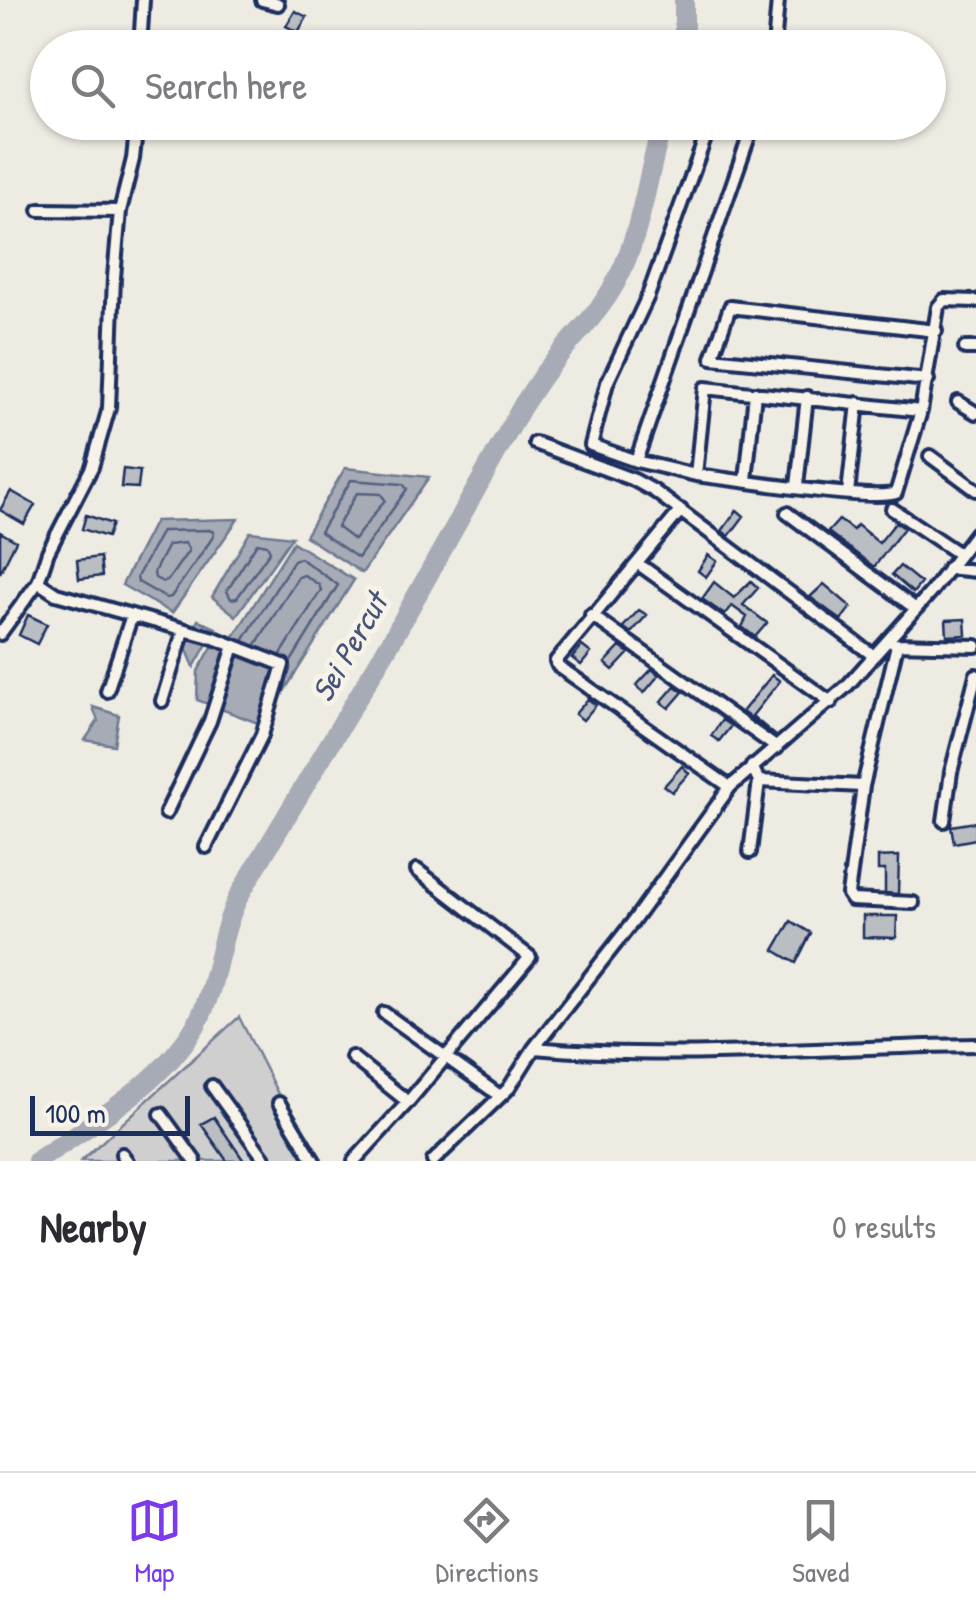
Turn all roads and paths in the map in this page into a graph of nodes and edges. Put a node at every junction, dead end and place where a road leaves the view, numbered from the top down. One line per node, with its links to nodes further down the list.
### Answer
1 (143, 0): 5 (street)
2 (262, 0): 4 (street)
3 (778, 0): 6 (street)
4 (278, 4)
5 (141, 30)
6 (776, 30)
7 (135, 140): 11 (street)
8 (704, 140): 23 (street)
9 (748, 140): 23 (street)
10 (39, 210): 11 (street)
11 (120, 210): 37 (street)
12 (976, 300): 13 (street)
13 (936, 331): 14 (street); 14 (street)
14 (928, 380): 19 (street)
15 (756, 393): 16 (street); 24 (street); 25 (street)
16 (808, 397): 18 (street); 26 (street)
17 (958, 402): 20 (street)
18 (858, 404): 19 (street); 28 (street)
19 (922, 411): 28 (street)
20 (976, 414)
21 (535, 442): 29 (street)
22 (930, 456): 27 (street)
23 (636, 461): 24 (street)
24 (696, 475): 25 (street)
25 (746, 480): 26 (street)
26 (797, 486): 28 (street)
27 (976, 490)
28 (848, 492)
29 (682, 510): 34 (street); 46 (street)
30 (892, 510): 33 (street)
31 (787, 513): 38 (street)
32 (976, 533): 33 (street)
33 (959, 554): 35 (street)
34 (637, 563): 40 (street); 50 (street)
35 (948, 568): 36 (street); 38 (street)
36 (976, 571)
37 (38, 582): 39 (street); 42 (street)
38 (916, 608): 43 (street)
39 (132, 614): 41 (street); 48 (street)
40 (591, 616): 51 (street); 55 (street)
41 (184, 630): 44 (street); 49 (street)
42 (0, 634)
43 (893, 642): 45 (street); 46 (street); 54 (street)
44 (234, 646): 56 (street); 58 (street)
45 (976, 646)
46 (874, 656): 50 (street)
47 (976, 675): 57 (street)
48 (107, 691)
49 (162, 701)
50 (831, 702): 51 (street)
51 (776, 748): 52 (street)
52 (752, 766): 53 (street); 55 (street)
53 (758, 781): 54 (street); 59 (street)
54 (863, 786): 61 (street)
55 (730, 787): 64 (street)
56 (166, 814)
57 (944, 821)
58 (206, 846)
59 (750, 852)
60 (417, 870): 65 (street)
61 (912, 903)
62 (384, 1013): 65 (street)
63 (976, 1045): 64 (street)
64 (534, 1048): 68 (street)
65 (446, 1055): 68 (street); 69 (street)
66 (352, 1057): 69 (street)
67 (212, 1086): 73 (street)
68 (500, 1096): 76 (street)
69 (408, 1102): 75 (street)
70 (279, 1103): 74 (street)
71 (161, 1114): 72 (street)
72 (195, 1161)
73 (266, 1161)
74 (314, 1161)
75 (354, 1161)
76 (433, 1161)

